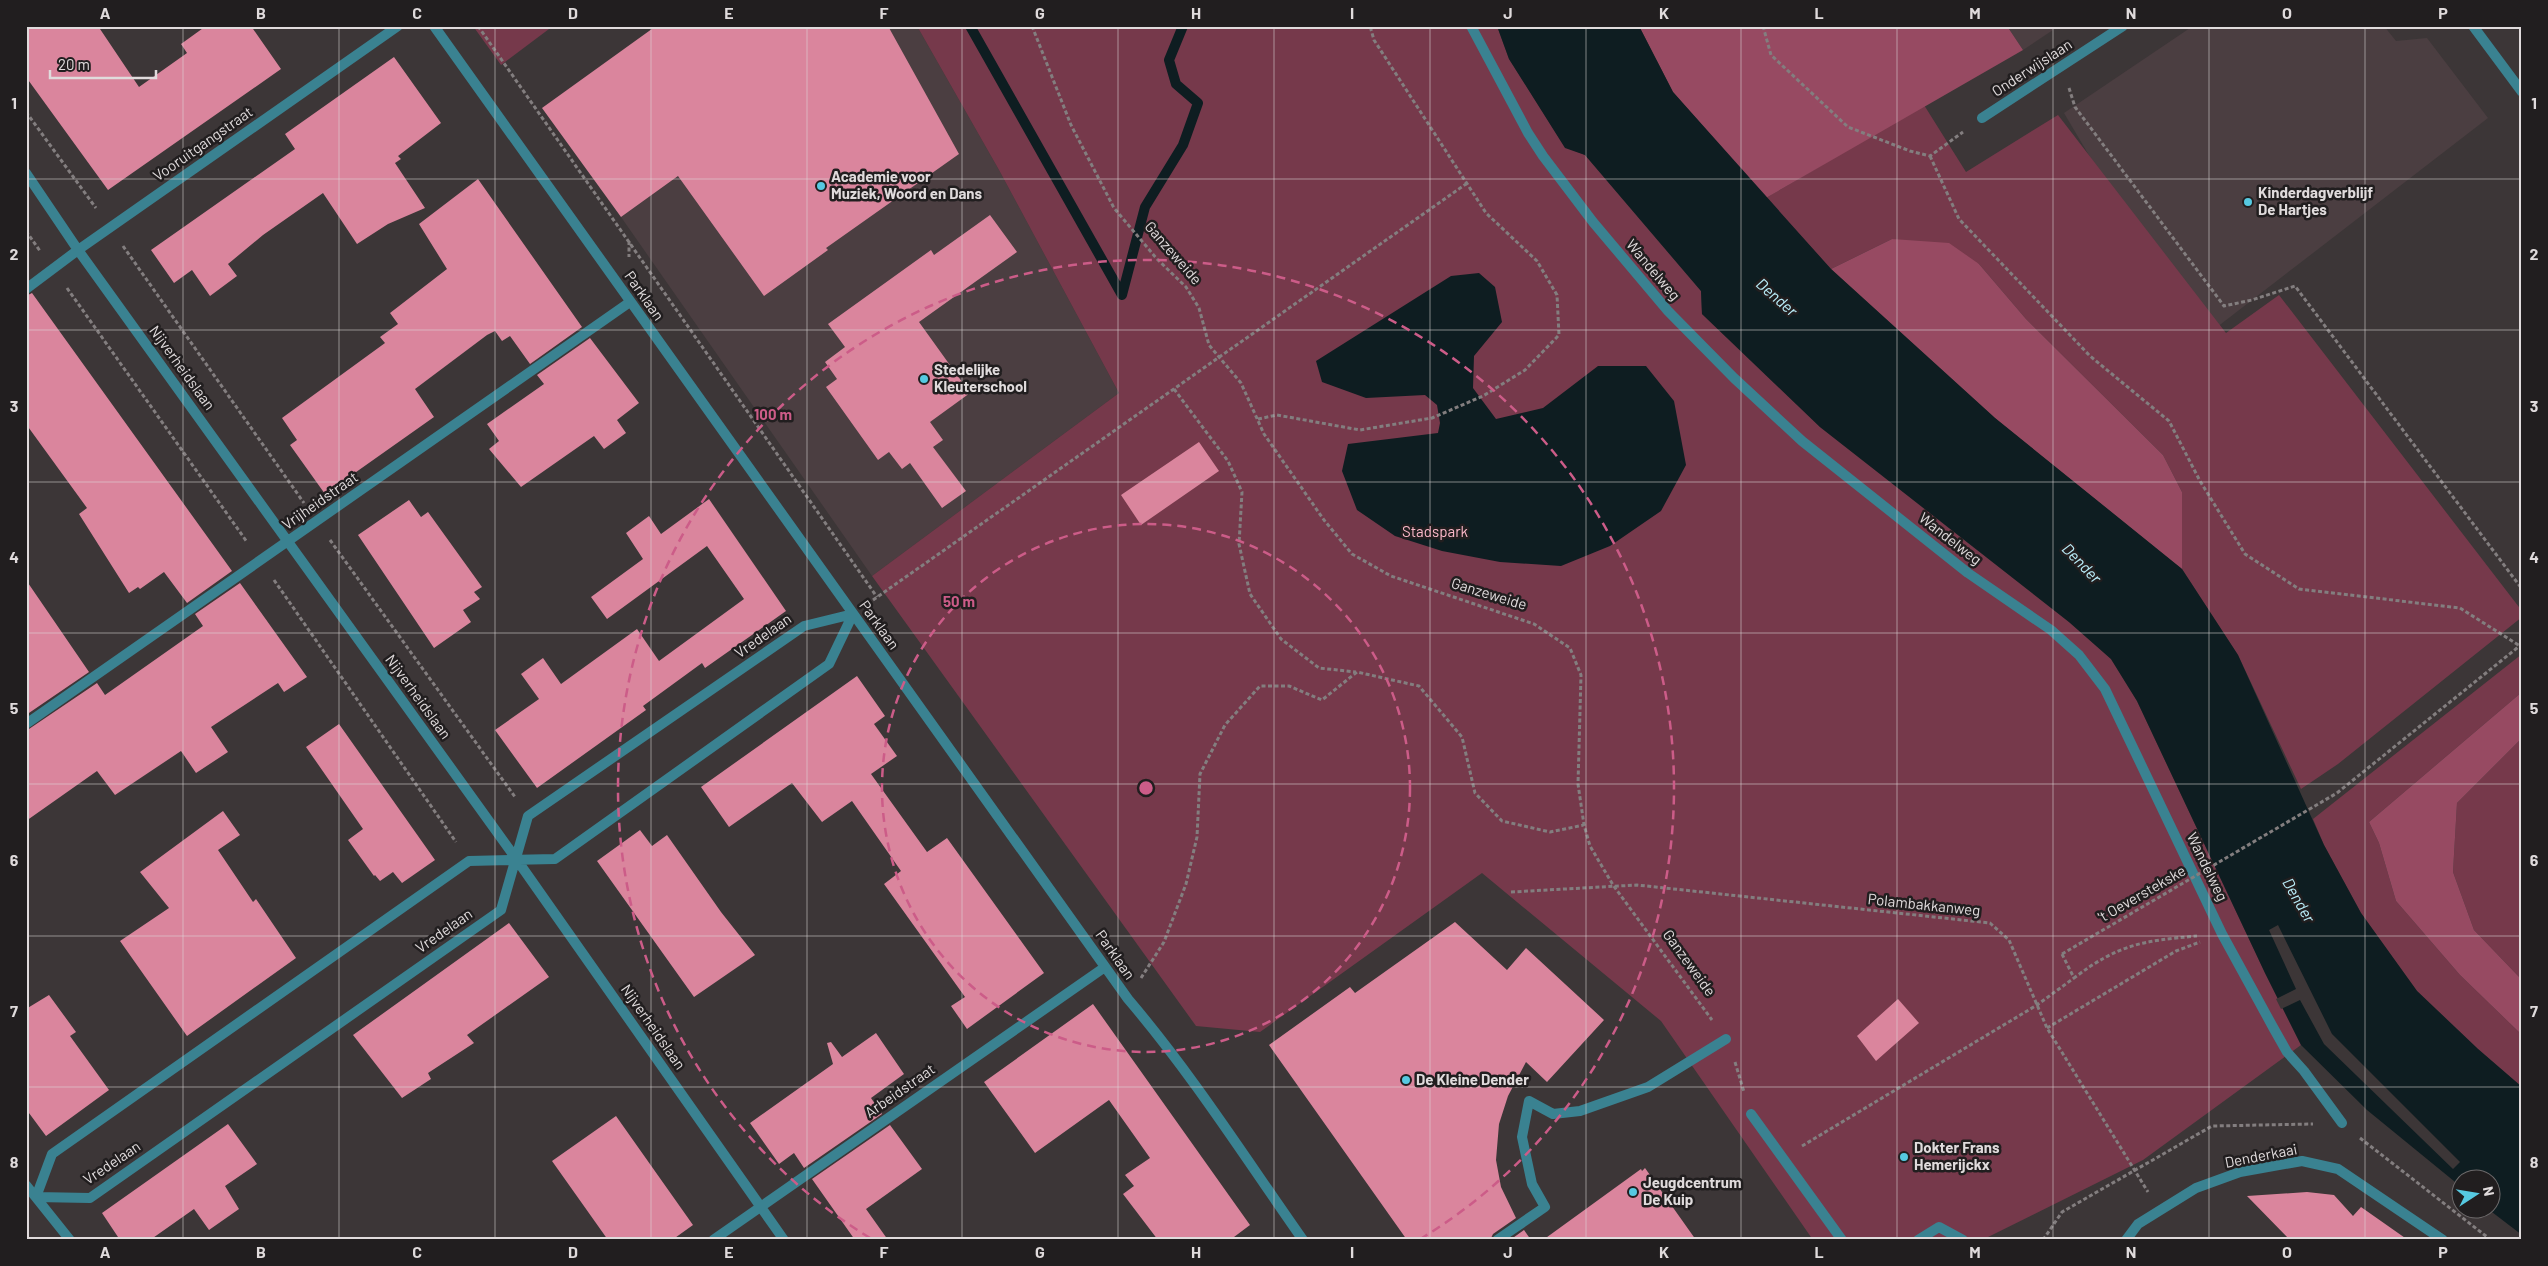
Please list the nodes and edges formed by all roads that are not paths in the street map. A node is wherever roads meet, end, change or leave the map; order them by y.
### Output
1 (398, 26) edge
2 (434, 26) edge
3 (1471, 26) edge
4 (2123, 26) edge
5 (2473, 26) edge
6 (2522, 92) edge
7 (1982, 118) road end
8 (26, 172) edge
9 (78, 250) junction
10 (26, 289) edge
11 (630, 302) junction
12 (288, 542) junction
13 (853, 614) junction
14 (26, 724) edge
15 (517, 860) junction
16 (1105, 967) junction
17 (1726, 1039) road end
18 (1751, 1114) road end
19 (2342, 1124) road end
20 (26, 1185) edge
21 (36, 1197) junction
22 (760, 1206) junction
23 (1299, 1238) edge
24 (70, 1240) edge
25 (712, 1240) edge
26 (784, 1240) edge
27 (1497, 1240) edge
28 (1842, 1240) edge
29 (1918, 1240) edge
30 (1963, 1240) edge
31 (2126, 1240) edge
32 (2443, 1240) edge

1 - 9 street, Vooruitgangstraat
2 - 11 street, Parklaan
3 - 19 street, Wandelweg
4 - 7 street, Onderwijslaan
5 - 6 street
8 - 9 street, Nijverheidslaan
9 - 10 street, Vooruitgangstraat
9 - 12 street, Nijverheidslaan
11 - 12 street, Vrijheidstraat
11 - 13 street, Parklaan
12 - 14 street, Vrijheidstraat
12 - 15 street, Nijverheidslaan
13 - 15 street
13 - 15 street, Vredelaan
13 - 16 street, Parklaan
15 - 21 street
15 - 21 street, Vredelaan
15 - 22 street, Nijverheidslaan
16 - 22 street, Arbeidstraat
16 - 23 street, Parklaan
17 - 27 street
18 - 28 street
20 - 21 street
21 - 24 street
22 - 25 street, Arbeidstraat
22 - 26 street, Nijverheidslaan
29 - 30 street
31 - 32 street, Denderkaai

